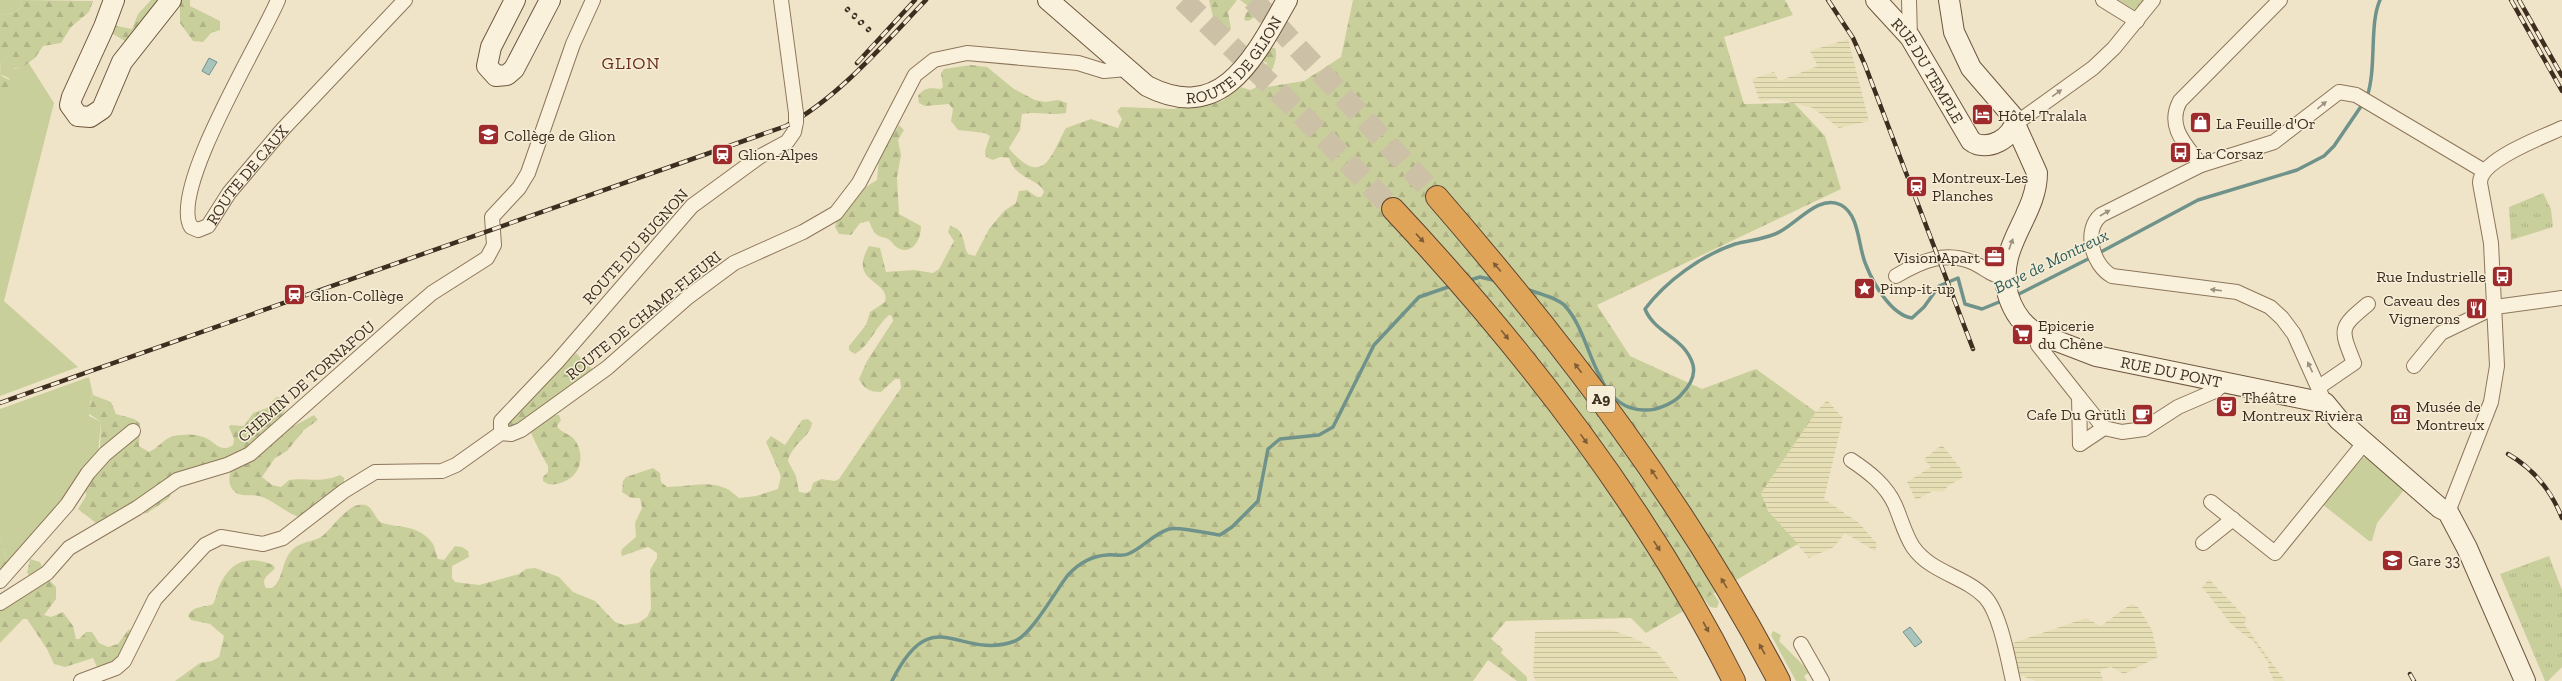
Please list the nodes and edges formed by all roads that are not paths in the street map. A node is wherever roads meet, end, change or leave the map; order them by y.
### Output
1 (114, 0) edge
2 (171, 0) edge
3 (278, 0) edge
4 (405, 0) edge
5 (515, 0) edge
6 (550, 0) edge
7 (593, 0) edge
8 (781, 0) edge
9 (1048, 0) edge
10 (1287, 0) edge
11 (1876, 0) edge
12 (1909, 0) edge
13 (1949, 0) edge
14 (2103, 0) edge
15 (2153, 0) edge
16 (2280, 0) edge
17 (2137, 21) junction
18 (1910, 37) junction
19 (1127, 69) junction
20 (2014, 124) junction
21 (2558, 130) edge
22 (2201, 165) junction
23 (2484, 170) junction
24 (1437, 197) tunnel mouth
25 (1393, 209) tunnel mouth
26 (1896, 276) dead end
27 (2004, 280) junction
28 (2562, 298) edge
29 (2368, 304) dead end
30 (2495, 307) junction
31 (2036, 333) junction
32 (2414, 366) dead end
33 (2228, 381) junction
34 (2322, 395) junction
35 (2080, 397) junction
36 (2104, 428) junction
37 (133, 431) dead end
38 (501, 433) junction
39 (2365, 442) junction
40 (1851, 460) dead end
41 (2211, 502) dead end
42 (2448, 512) junction
43 (2233, 519) junction
44 (2203, 543) dead end
45 (0, 580) edge
46 (0, 602) edge
47 (1801, 644) dead end
48 (81, 681) edge
49 (1734, 681) edge
50 (1779, 681) edge
51 (1822, 681) edge
52 (2013, 681) edge
53 (2525, 681) edge

1 - 2 street
3 - 4 street, ROUTE DE CAUX
5 - 6 street
7 - 46 street, CHEMIN DE TORNAFOU
8 - 38 street, ROUTE DU BUGNON, bridge
9 - 19 street
10 - 19 street, ROUTE DE GLION
11 - 18 street, RUE DU TEMPLE
12 - 18 street
13 - 20 street, RUE DU PONT
14 - 17 street
15 - 17 street
16 - 22 street
20 -> 17 street
18 - 20 street, RUE DU TEMPLE
19 - 38 street, ROUTE DE CHAMP-FLEURI
27 -> 20 street, RUE DU PONT
21 - 23 street
22 -> 23 street
34 -> 22 street
23 - 30 street
50 -> 24 highway, A9
25 -> 49 highway, A9
26 - 27 street
27 - 31 street, RUE DU PONT
28 - 30 street
29 - 34 street
30 - 32 street
30 - 42 street
31 - 33 street, RUE DU PONT
31 - 35 street
33 - 34 street, RUE DU PONT
33 - 36 street
34 - 39 street
35 - 36 street
35 - 36 street
37 - 45 street
38 - 48 street
39 - 42 street
39 - 43 street
40 - 52 street
41 - 43 street
42 - 53 street
43 - 44 street
47 - 51 street

